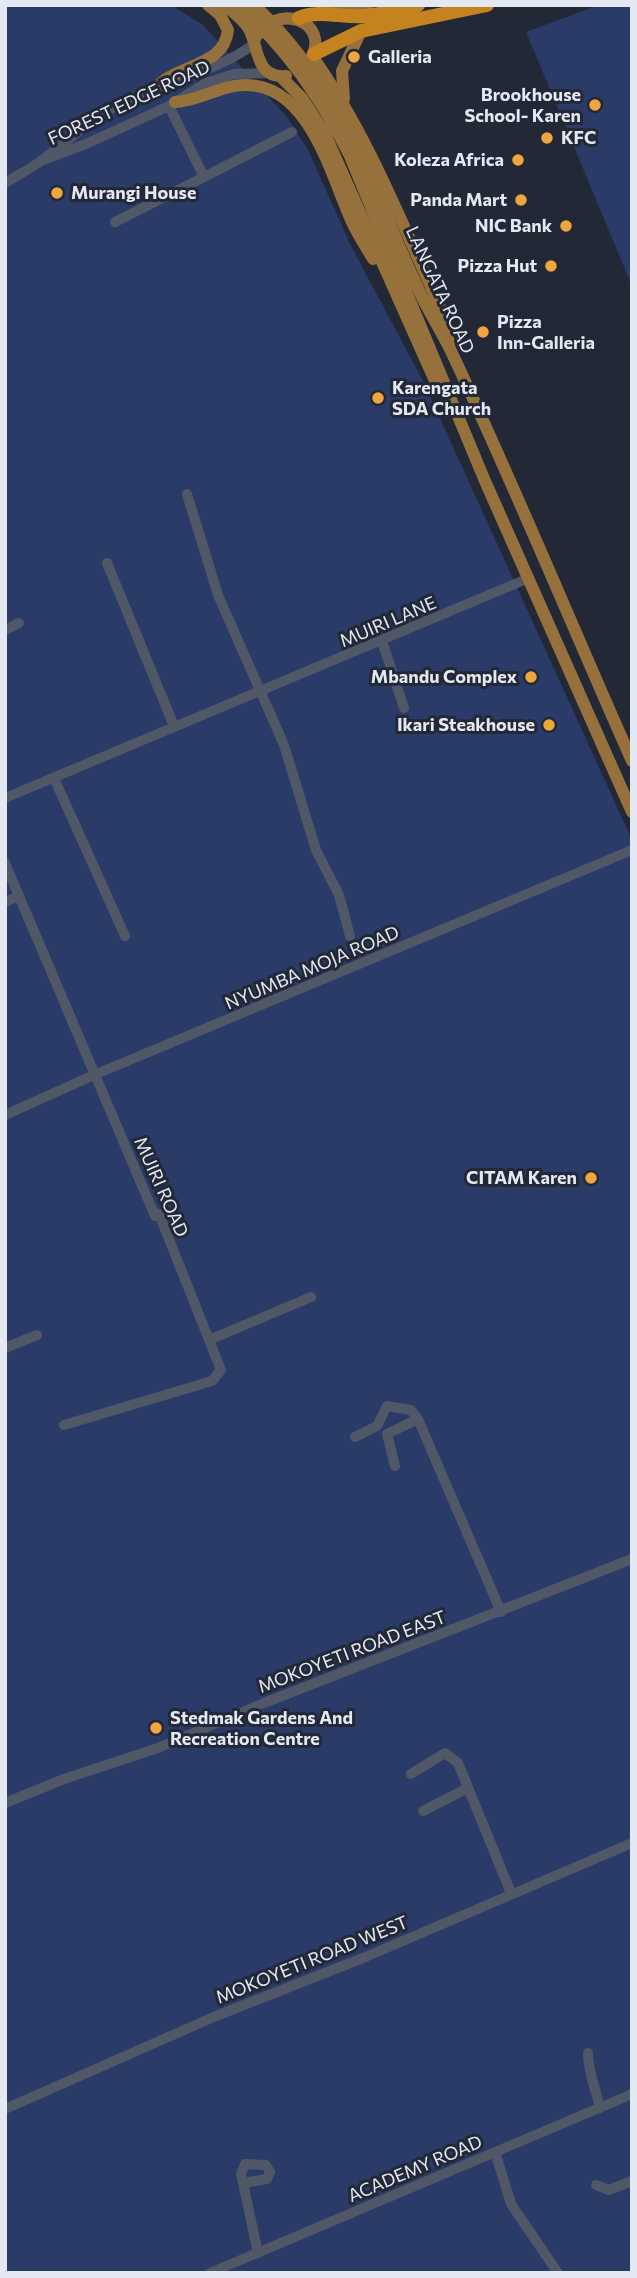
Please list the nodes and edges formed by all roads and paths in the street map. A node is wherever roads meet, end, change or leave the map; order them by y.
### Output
1 (208, 5) edge
2 (224, 5) edge
3 (238, 5) edge
4 (254, 5) edge
5 (279, 5) edge
6 (331, 5) edge
7 (368, 5) edge
8 (418, 5) edge
9 (487, 5) edge
10 (294, 17) junction
11 (361, 31) junction
12 (255, 40) junction
13 (312, 57) junction
14 (281, 75) junction
15 (156, 88) junction
16 (345, 103) junction
17 (172, 104) junction
18 (98, 117) junction
19 (292, 132) dead end
20 (107, 134) junction
21 (42, 160) junction
22 (204, 177) junction
23 (5, 183) edge
24 (115, 222) dead end
25 (402, 312) junction
26 (449, 346) junction
27 (454, 404) junction
28 (187, 494) dead end
29 (107, 563) dead end
30 (529, 578) junction
31 (19, 623) dead end
32 (5, 630) edge
33 (382, 641) junction
34 (259, 691) junction
35 (404, 708) dead end
36 (174, 726) junction
37 (632, 761) edge
38 (54, 778) junction
39 (5, 798) edge
40 (632, 812) edge
41 (632, 850) edge
42 (5, 863) edge
43 (19, 896) junction
44 (5, 902) edge
45 (125, 936) dead end
46 (351, 936) dead end
47 (94, 1075) junction
48 (5, 1115) edge
49 (311, 1297) dead end
50 (37, 1335) dead end
51 (209, 1339) junction
52 (5, 1348) edge
53 (418, 1419) junction
54 (64, 1425) dead end
55 (355, 1437) dead end
56 (395, 1466) dead end
57 (632, 1559) edge
58 (501, 1612) junction
59 (411, 1774) dead end
60 (468, 1788) junction
61 (5, 1803) edge
62 (423, 1811) dead end
63 (632, 1843) edge
64 (510, 1893) junction
65 (588, 2053) dead end
66 (632, 2094) edge
67 (600, 2108) junction
68 (5, 2109) edge
69 (495, 2152) junction
70 (632, 2181) edge
71 (243, 2183) dead end
72 (596, 2185) dead end
73 (258, 2253) junction
74 (210, 2273) edge
75 (558, 2273) edge

1 - 15 main road
2 - 12 main road
3 - 27 main road, LANGATA ROAD
4 - 26 main road, LANGATA ROAD
5 - 10 main road
6 - 7 main road
8 - 10 highway
9 - 11 highway
10 - 12 main road
10 - 13 main road
11 - 13 highway
11 - 16 main road
12 - 14 main road
12 - 15 street, FOREST EDGE ROAD
13 - 14 main road
13 - 16 main road
14 - 17 street, FOREST EDGE ROAD
14 - 25 main road
15 - 18 street, FOREST EDGE ROAD
16 - 26 main road
17 - 20 street, FOREST EDGE ROAD
17 - 22 street
17 - 25 main road
18 - 20 street
18 - 21 street, FOREST EDGE ROAD
19 - 22 street
20 - 21 street, FOREST EDGE ROAD
21 - 23 street, FOREST EDGE ROAD
22 - 24 street
25 - 27 main road
26 - 37 main road, LANGATA ROAD
27 - 30 main road, LANGATA ROAD
28 - 34 street
29 - 36 street
30 - 33 street, MUIRI LANE
30 - 40 main road, LANGATA ROAD
31 - 32 street
33 - 34 street, MUIRI LANE
33 - 35 street
34 - 36 street, MUIRI LANE
34 - 46 street
36 - 38 street, MUIRI LANE
38 - 39 street, MUIRI LANE
38 - 45 street
41 - 47 street, NYUMBA MOJA ROAD
42 - 43 street, MUIRI ROAD
43 - 44 street
43 - 47 street, MUIRI ROAD
47 - 48 street, NYUMBA MOJA ROAD
47 - 51 street, MUIRI ROAD
49 - 51 street
50 - 52 street
51 - 54 street, MUIRI ROAD
53 - 55 street
53 - 56 street
53 - 58 street
57 - 58 street, MOKOYETI ROAD EAST
58 - 61 street, MOKOYETI ROAD EAST
59 - 60 street
60 - 62 street
60 - 64 street
63 - 64 street, MOKOYETI ROAD WEST
64 - 68 street, MOKOYETI ROAD WEST
65 - 67 street
66 - 67 street, ACADEMY ROAD
67 - 69 street, ACADEMY ROAD
69 - 73 street, ACADEMY ROAD
69 - 75 street
70 - 72 street
71 - 73 street
73 - 74 street, ACADEMY ROAD

